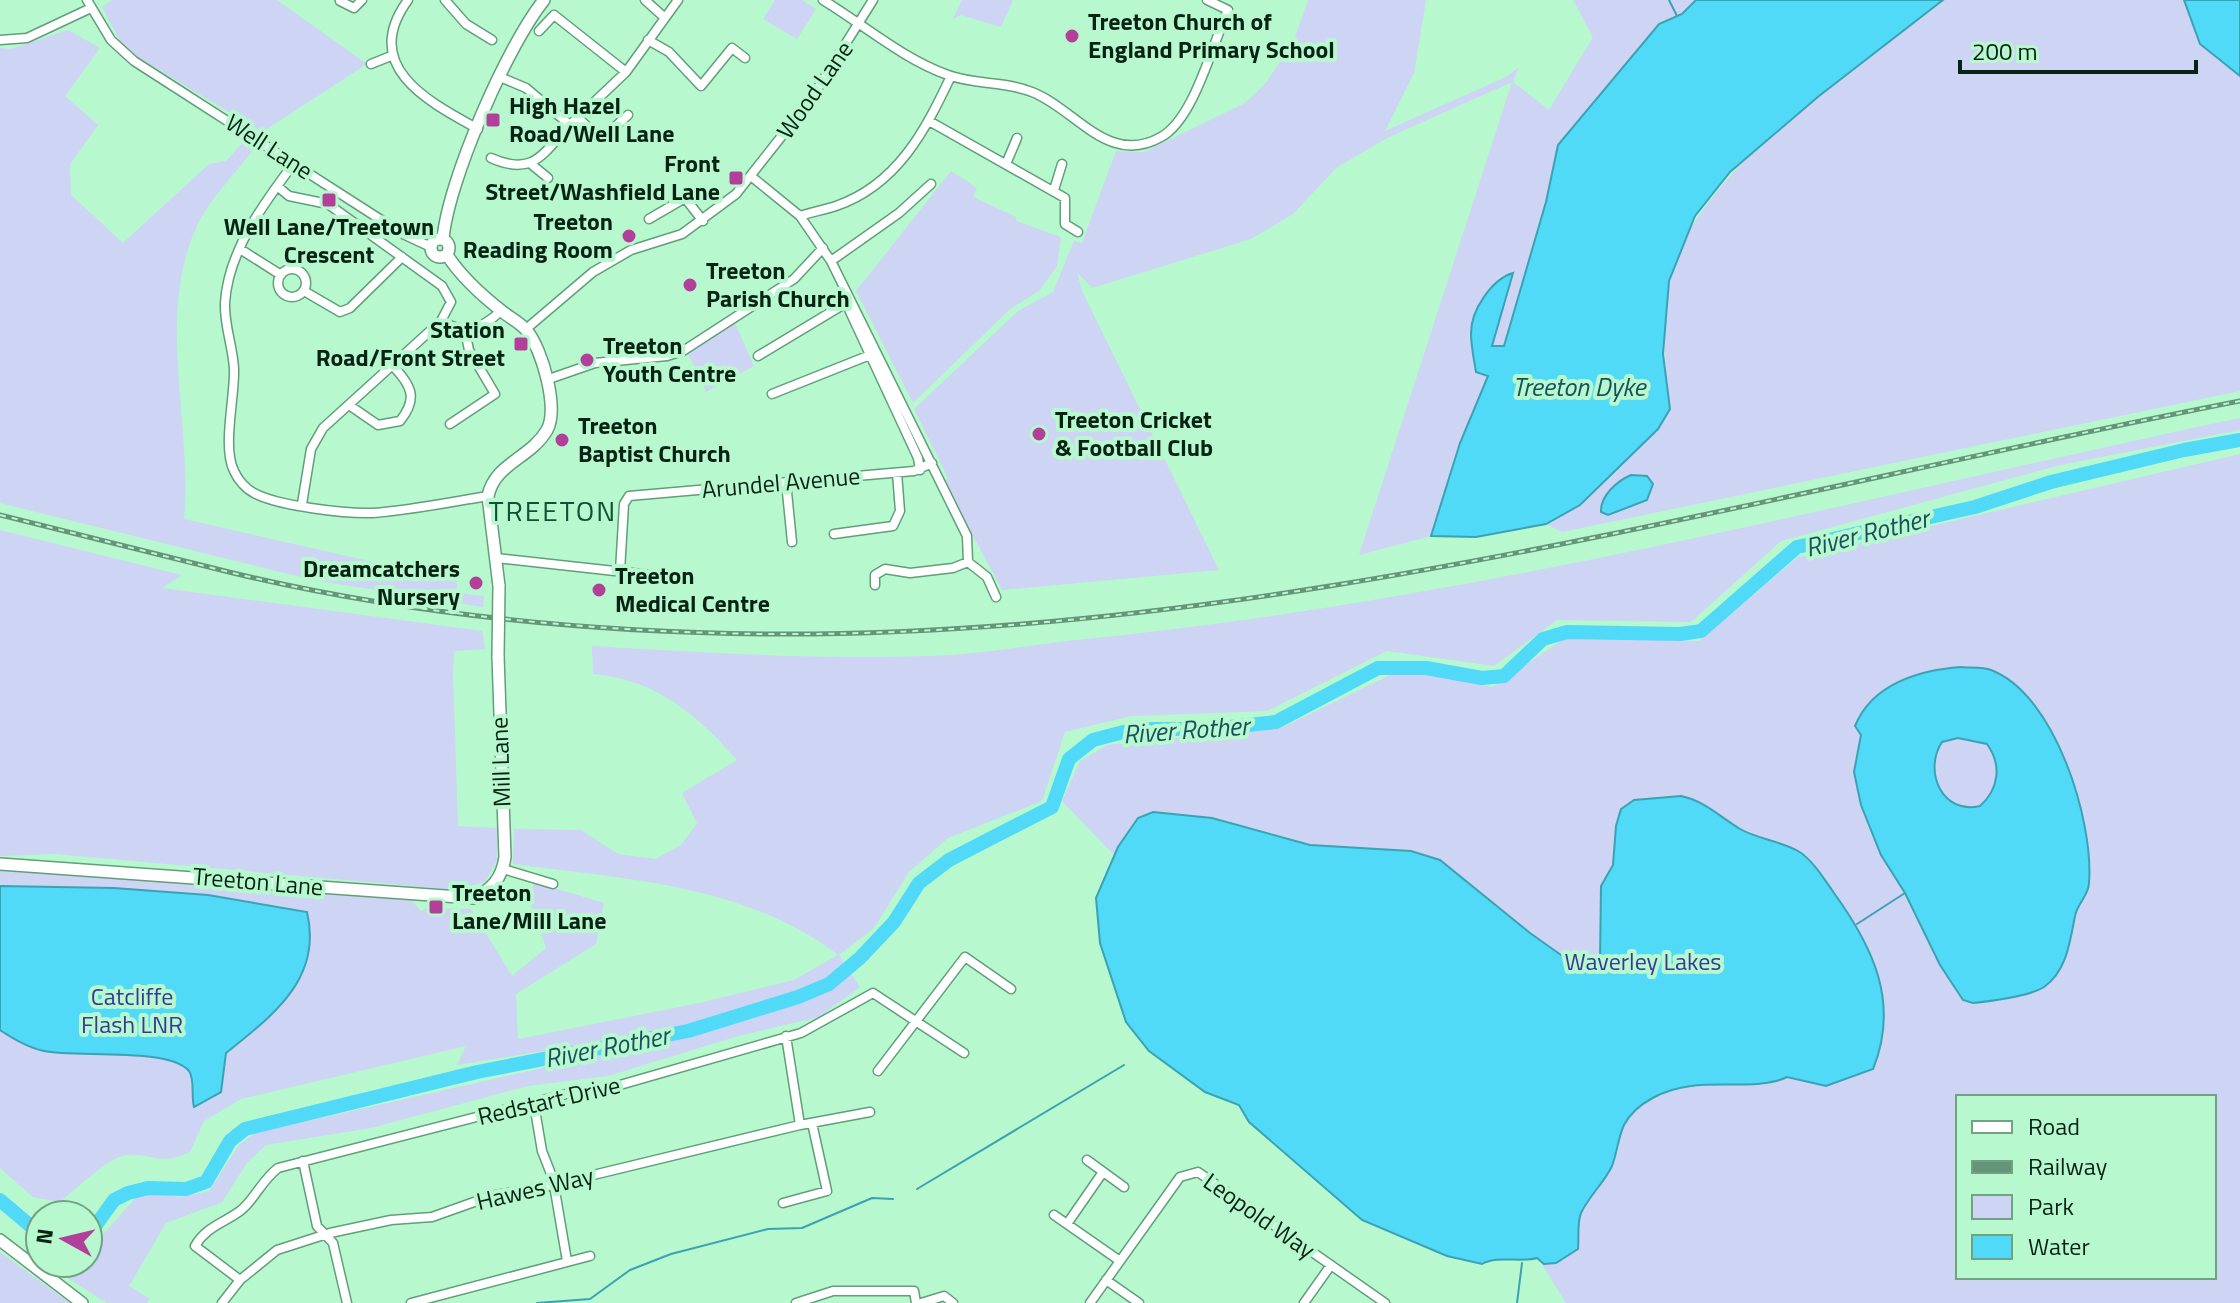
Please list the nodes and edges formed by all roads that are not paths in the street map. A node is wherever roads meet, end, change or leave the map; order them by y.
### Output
1 (362, 0) edge
2 (408, 0) edge
3 (445, 0) edge
4 (544, 0) edge
5 (645, 0) edge
6 (678, 0) edge
7 (823, 0) edge
8 (873, 0) edge
9 (1207, 0) edge
10 (340, 1) edge
11 (89, 4) edge
12 (665, 18) junction
13 (859, 24) junction
14 (539, 31) dead end
15 (738, 38) dead end
16 (0, 40) edge
17 (492, 40) dead end
18 (648, 40) junction
19 (732, 48) junction
20 (391, 56) junction
21 (745, 58) dead end
22 (371, 64) dead end
23 (626, 72) junction
24 (951, 76) junction
25 (500, 77) junction
26 (628, 115) dead end
27 (577, 117) junction
28 (929, 121) junction
29 (570, 125) junction
30 (478, 129) junction
31 (1017, 138) dead end
32 (491, 158) dead end
33 (294, 163) junction
34 (531, 164) junction
35 (1006, 164) junction
36 (1062, 164) dead end
37 (752, 177) junction
38 (548, 178) dead end
39 (931, 184) dead end
40 (277, 186) junction
41 (1054, 190) junction
42 (800, 216) junction
43 (649, 219) dead end
44 (703, 221) junction
45 (1078, 232) dead end
46 (443, 239) junction
47 (431, 247) junction
48 (823, 248) junction
49 (240, 249) junction
50 (447, 255) junction
51 (402, 257) junction
52 (831, 261) junction
53 (281, 275) junction
54 (304, 291) junction
55 (501, 311) junction
56 (441, 321) junction
57 (526, 329) junction
58 (465, 331) junction
59 (870, 355) junction
60 (758, 356) dead end
61 (393, 366) junction
62 (546, 380) junction
63 (772, 394) dead end
64 (349, 405) junction
65 (450, 424) dead end
66 (932, 463) junction
67 (920, 470) junction
68 (897, 473) junction
69 (786, 482) junction
70 (488, 496) junction
71 (302, 504) junction
72 (834, 534) dead end
73 (792, 542) dead end
74 (496, 558) junction
75 (968, 562) junction
76 (620, 571) junction
77 (660, 576) dead end
78 (875, 585) dead end
79 (996, 597) dead end
80 (0, 864) edge
81 (503, 869) junction
82 (553, 884) dead end
83 (1011, 989) dead end
84 (914, 1020) junction
85 (786, 1036) junction
86 (964, 1053) dead end
87 (878, 1071) dead end
88 (534, 1104) junction
89 (870, 1112) dead end
90 (812, 1123) junction
91 (800, 1125) junction
92 (1087, 1160) dead end
93 (303, 1161) junction
94 (1103, 1172) junction
95 (552, 1185) junction
96 (1124, 1187) dead end
97 (783, 1203) dead end
98 (1054, 1215) dead end
99 (1067, 1224) junction
100 (326, 1234) junction
101 (0, 1240) edge
102 (590, 1256) dead end
103 (567, 1261) junction
104 (1120, 1261) junction
105 (1331, 1265) junction
106 (240, 1280) junction
107 (1106, 1280) junction
108 (844, 1290) junction
109 (227, 1301) edge
110 (82, 1303) edge
111 (347, 1303) edge
112 (411, 1303) edge
113 (796, 1303) edge
114 (846, 1303) edge
115 (918, 1303) edge
116 (953, 1303) edge
117 (1090, 1303) edge
118 (1139, 1303) edge
119 (1304, 1303) edge
120 (1385, 1303) edge

1 - 10 street
2 - 20 street
3 - 17 street
4 - 25 main road
5 - 12 street
6 - 12 street
7 - 13 street
8 - 13 street, Wood Lane
9 - 24 street
11 - 16 street
11 - 33 street, Well Lane
12 - 18 street
13 - 24 street
13 - 37 street, Wood Lane
14 - 23 street
15 - 19 street
18 - 19 street
18 - 23 street
19 - 21 street
20 - 22 street
20 - 30 street
23 - 27 street
24 - 28 street
25 - 29 street
25 - 30 main road
26 - 27 street
27 - 29 street
28 - 35 street
28 - 42 street
29 - 34 street
30 - 46 main road
31 - 35 street
32 - 34 street
33 - 40 street
33 - 47 street, Well Lane
34 - 38 street
35 - 41 street
36 - 41 street
37 - 42 street
37 - 44 street, Wood Lane
39 - 52 street
40 - 49 street
40 - 51 street
41 - 45 street
42 - 48 street
43 - 44 street
44 - 57 street, Wood Lane
46 - 47 main road
46 - 50 main road
47 - 50 main road
48 - 52 street
48 - 62 street
49 - 53 street
49 - 71 street
50 - 55 main road
51 - 54 street
51 - 56 street
52 - 66 street
53 - 54 street
53 - 54 street
55 - 57 main road
55 - 58 street
56 - 58 street
56 - 61 street
57 - 62 main road
58 - 65 street
59 - 60 street
59 - 63 street
59 - 67 street
61 - 64 street
61 - 64 street
62 - 70 main road
64 - 71 street
66 - 67 street, Arundel Avenue
66 - 75 street
67 - 68 street, Arundel Avenue
68 - 69 street, Arundel Avenue
68 - 72 street
69 - 73 street
69 - 76 street, Arundel Avenue
70 - 71 street
70 - 74 main road, Mill Lane
74 - 76 street
74 - 81 main road, Mill Lane, bridge
75 - 78 street
75 - 79 street
76 - 77 street
80 - 81 main road, Treeton Lane
81 - 82 street
83 - 84 street
84 - 85 street, Redstart Drive
84 - 86 street, Redstart Drive
84 - 87 street
85 - 88 street, Redstart Drive
85 - 91 street
88 - 93 street, Redstart Drive
88 - 95 street
89 - 90 street, Hawes Way
90 - 91 street, Hawes Way
90 - 97 street
91 - 95 street, Hawes Way
92 - 94 street
93 - 100 street
93 - 106 street, Redstart Drive
94 - 96 street
94 - 99 street
95 - 100 street, Hawes Way
95 - 103 street
98 - 99 street
99 - 104 street
100 - 106 street, Hawes Way
100 - 111 street
101 - 110 main road
102 - 103 street
103 - 112 street
104 - 105 street, Leopold Way
104 - 107 street, Leopold Way
105 - 119 street
105 - 120 street, Leopold Way
106 - 109 street, Hawes Way
107 - 117 street, Leopold Way
107 - 118 street
108 - 113 street
108 - 114 street
108 - 115 street
115 - 116 street

